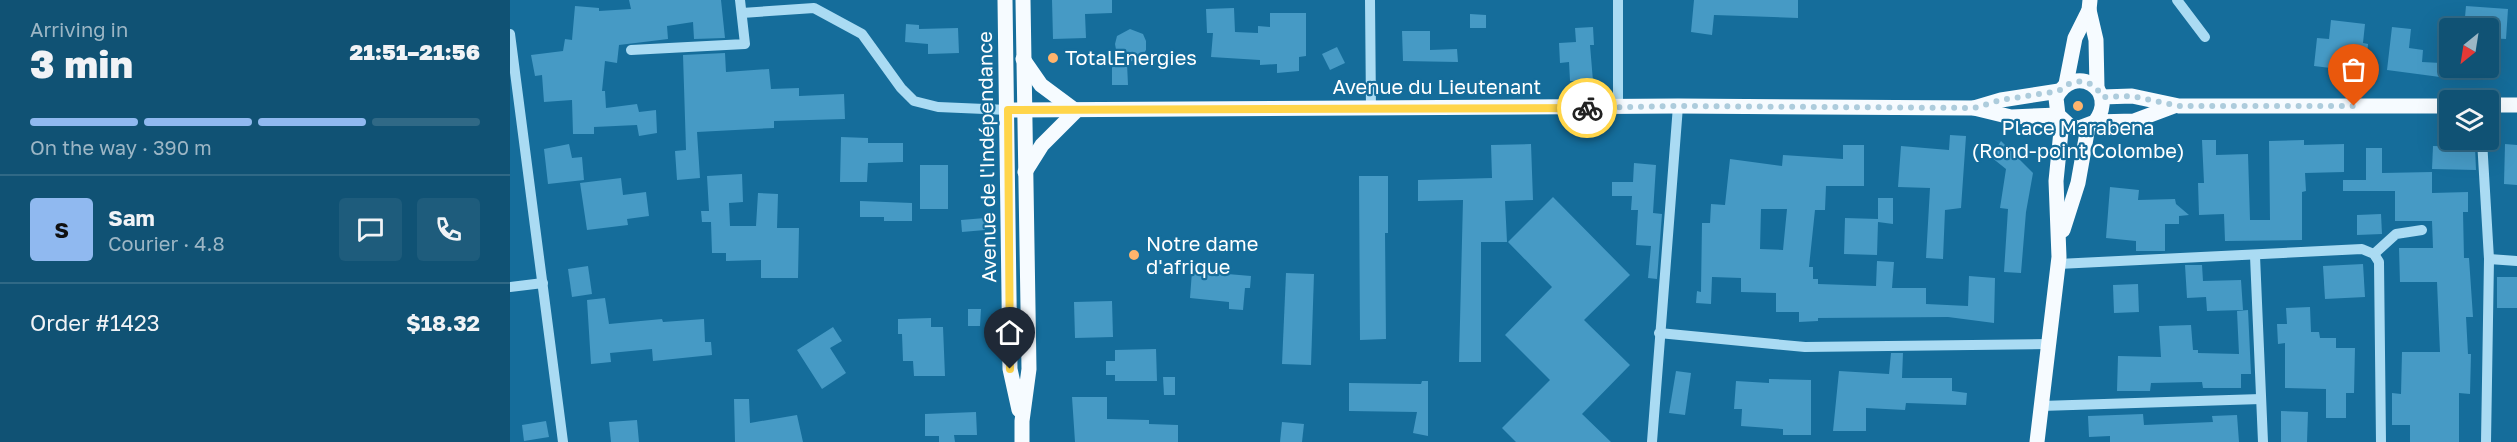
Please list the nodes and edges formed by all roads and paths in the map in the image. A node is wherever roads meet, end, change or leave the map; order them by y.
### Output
1 (740, 0) edge
2 (1005, 0) edge
3 (1023, 0) edge
4 (1370, 0) edge
5 (1618, 0) edge
6 (2177, 0) edge
7 (2089, 5) edge
8 (742, 13) junction
9 (510, 34) edge
10 (2205, 38) dead end
11 (631, 50) dead end
12 (1023, 59) junction
13 (2062, 88) junction
14 (2099, 92) junction
15 (2439, 105) edge
16 (2499, 105) edge
17 (2517, 105) edge
18 (1678, 106) junction
19 (2174, 106) junction
20 (1371, 108) junction
21 (1618, 108) junction
22 (1974, 108) junction
23 (1008, 110) junction
24 (1024, 111) junction
25 (1076, 111) junction
26 (2060, 118) junction
27 (2092, 124) junction
28 (2483, 150) edge
29 (1025, 172) junction
30 (2422, 231) dead end
31 (2060, 238) junction
32 (2374, 254) junction
33 (2255, 256) junction
34 (2489, 259) junction
35 (2517, 261) edge
36 (2058, 264) junction
37 (543, 283) junction
38 (510, 287) edge
39 (1659, 333) junction
40 (2048, 344) junction
41 (2261, 399) junction
42 (2041, 406) junction
43 (1022, 420) junction
44 (563, 442) edge
45 (1022, 442) edge
46 (1652, 442) edge
47 (2037, 442) edge
48 (2263, 442) edge
49 (2381, 442) edge
50 (2486, 442) edge

1 - 8 street
2 - 23 main road, Avenue de l'Indépendance
3 - 12 main road, Avenue de l'Indépendance
4 - 20 street
5 - 21 street
6 - 10 street
7 - 13 main road
7 - 14 main road
8 - 11 street
8 - 23 street
9 - 37 street
12 - 24 main road, Avenue de l'Indépendance
12 - 25 main road
13 - 14 main road
13 - 22 main road, Avenue du Lieutenant
13 - 26 main road
14 - 19 main road
14 - 27 main road
15 - 19 main road
16 - 17 main road
18 - 21 main road, Avenue du Lieutenant
18 - 22 main road, Avenue du Lieutenant
18 - 39 street
19 - 27 main road
20 - 21 main road, Avenue du Lieutenant
20 - 25 main road, Avenue du Lieutenant
22 - 26 main road, Avenue du Lieutenant
23 - 24 main road, Avenue du Lieutenant
23 - 43 main road, Avenue de l'Indépendance
24 - 25 main road, Avenue du Lieutenant
24 - 29 main road, Avenue de l'Indépendance
25 - 29 main road
26 - 27 main road
26 - 31 main road
27 - 31 main road
28 - 34 street
29 - 43 main road, Avenue de l'Indépendance
30 - 32 street
31 - 36 main road
32 - 33 street
32 - 49 street
33 - 36 street
33 - 41 street
34 - 35 street
34 - 50 street
36 - 40 main road
37 - 38 street
37 - 44 street
39 - 40 street
39 - 46 street
40 - 42 main road
41 - 42 street
41 - 48 street
42 - 47 main road
43 - 45 main road, Avenue de l'Indépendance

